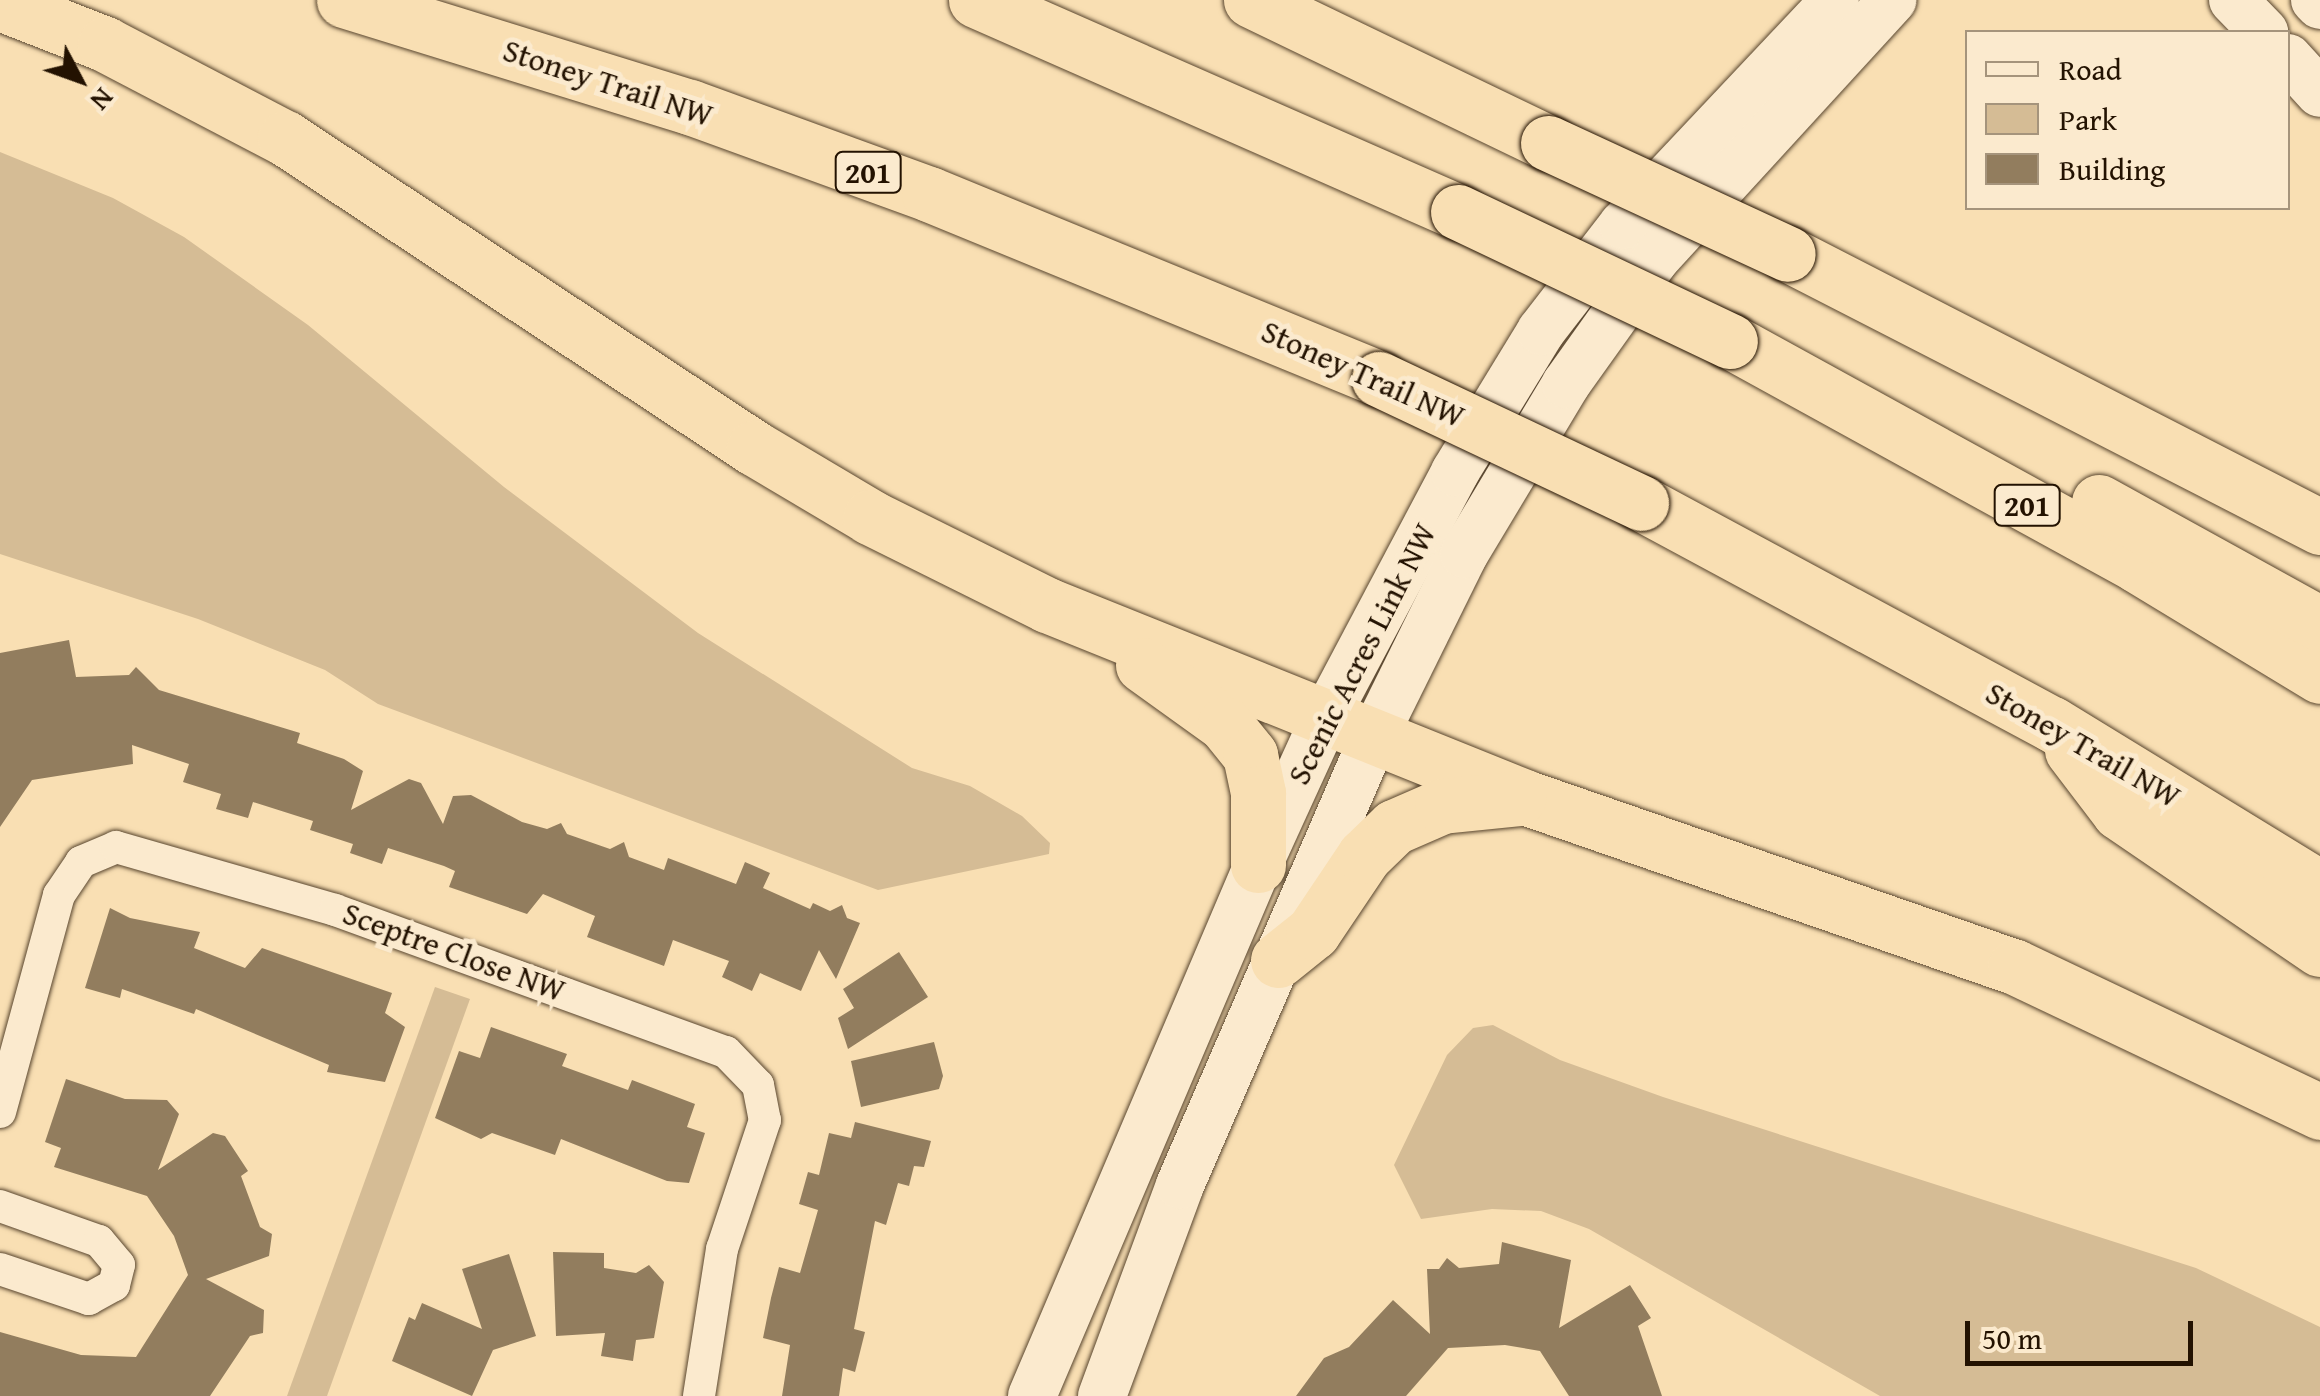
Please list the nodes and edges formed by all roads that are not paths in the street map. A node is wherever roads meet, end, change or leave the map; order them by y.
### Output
1 (344, 0) edge
2 (976, 0) edge
3 (1251, 0) edge
4 (1911, 0) edge
5 (2233, 0) edge
6 (0, 3) edge
7 (1863, 12) edge
8 (2262, 30) edge
9 (2290, 60) edge
10 (2320, 92) edge
11 (1730, 341) junction
12 (2320, 527) edge
13 (1047, 605) junction
14 (2320, 624) edge
15 (2320, 676) edge
16 (2052, 724) junction
17 (1351, 725) junction
18 (1527, 798) junction
19 (1258, 865) junction
20 (2320, 888) edge
21 (2320, 949) edge
22 (1278, 960) junction
23 (0, 1112) edge
24 (2320, 1112) edge
25 (0, 1206) edge
26 (0, 1269) edge
27 (699, 1396) edge
28 (1032, 1396) edge
29 (1102, 1396) edge

1 - 16 highway, Stoney Trail NW / 201, bridge
2 - 11 highway, 201, bridge
3 - 12 highway, bridge
4 - 7 street, Scenic Acres Link NW
5 - 8 street
6 - 13 highway
7 - 17 street, Scenic Acres Link NW
9 - 10 street
11 - 14 highway
11 - 15 highway, 201
13 - 17 highway
13 - 19 highway
16 - 20 highway, Stoney Trail NW / 201
16 - 21 highway
17 - 18 highway
17 - 19 street, Scenic Acres Link NW
17 - 22 street, Scenic Acres Link NW
18 - 22 highway
18 - 24 highway
19 - 28 street, Scenic Acres Link NW
22 - 29 street, Scenic Acres Link NW
23 - 27 street, Sceptre Close NW
25 - 26 street

